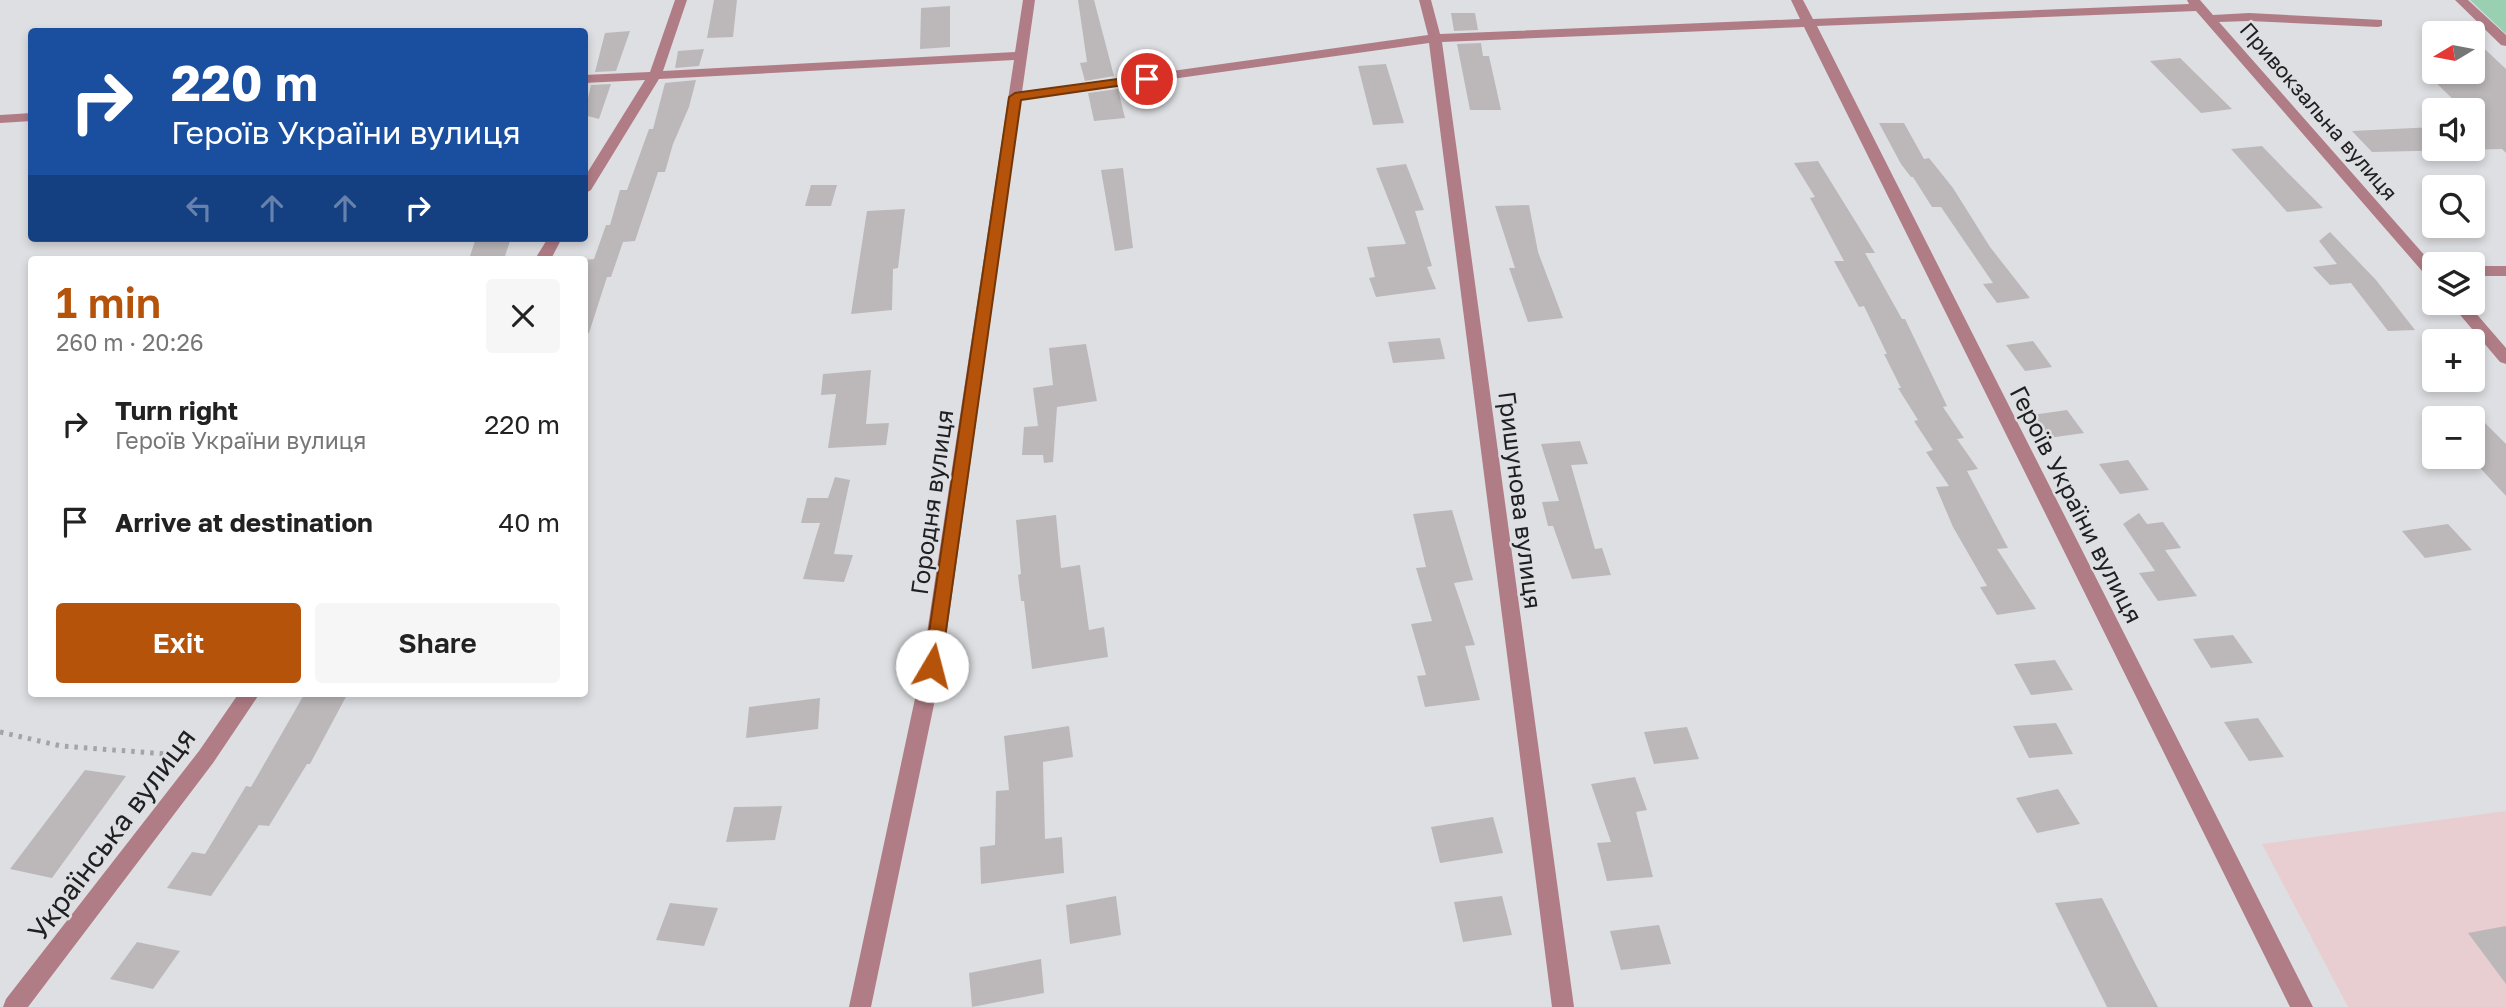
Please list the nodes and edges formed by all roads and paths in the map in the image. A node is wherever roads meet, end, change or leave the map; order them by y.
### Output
1 (681, 0) edge
2 (1029, 0) edge
3 (1425, 0) edge
4 (1797, 0) edge
5 (2461, 0) edge
6 (2195, 3) edge
7 (2211, 19) junction
8 (1809, 22) junction
9 (2378, 23) dead end
10 (1435, 38) junction
11 (2506, 42) edge
12 (1021, 56) junction
13 (656, 74) junction
14 (588, 79) edge
15 (1015, 97) junction
16 (28, 117) edge
17 (0, 119) edge
18 (588, 184) edge
19 (2422, 260) edge
20 (2485, 271) edge
21 (2506, 271) edge
22 (2468, 315) edge
23 (2506, 358) edge
24 (247, 697) edge
25 (0, 733) edge
26 (206, 757) junction
27 (14, 1007) edge
28 (860, 1007) edge
29 (1563, 1007) edge
30 (2302, 1007) edge

1 - 13 street
2 - 12 street, Городня вулиця
3 - 10 street, Гришунова вулиця
4 - 8 street, Героїв України вулиця
5 - 11 street
6 - 7 street, Привокзальна вулиця
6 - 8 street, Привокзальна вулиця
7 - 9 street
7 - 19 street, Привокзальна вулиця
8 - 10 street
8 - 30 street, Героїв України вулиця
10 - 15 street
10 - 29 street, Гришунова вулиця
12 - 13 street
12 - 15 street, Городня вулиця
13 - 14 street
13 - 18 street
15 - 28 street, Городня вулиця
16 - 17 street
20 - 21 street
22 - 23 street
24 - 26 street, Українська вулиця
25 - 26 path
26 - 27 street, Українська вулиця

